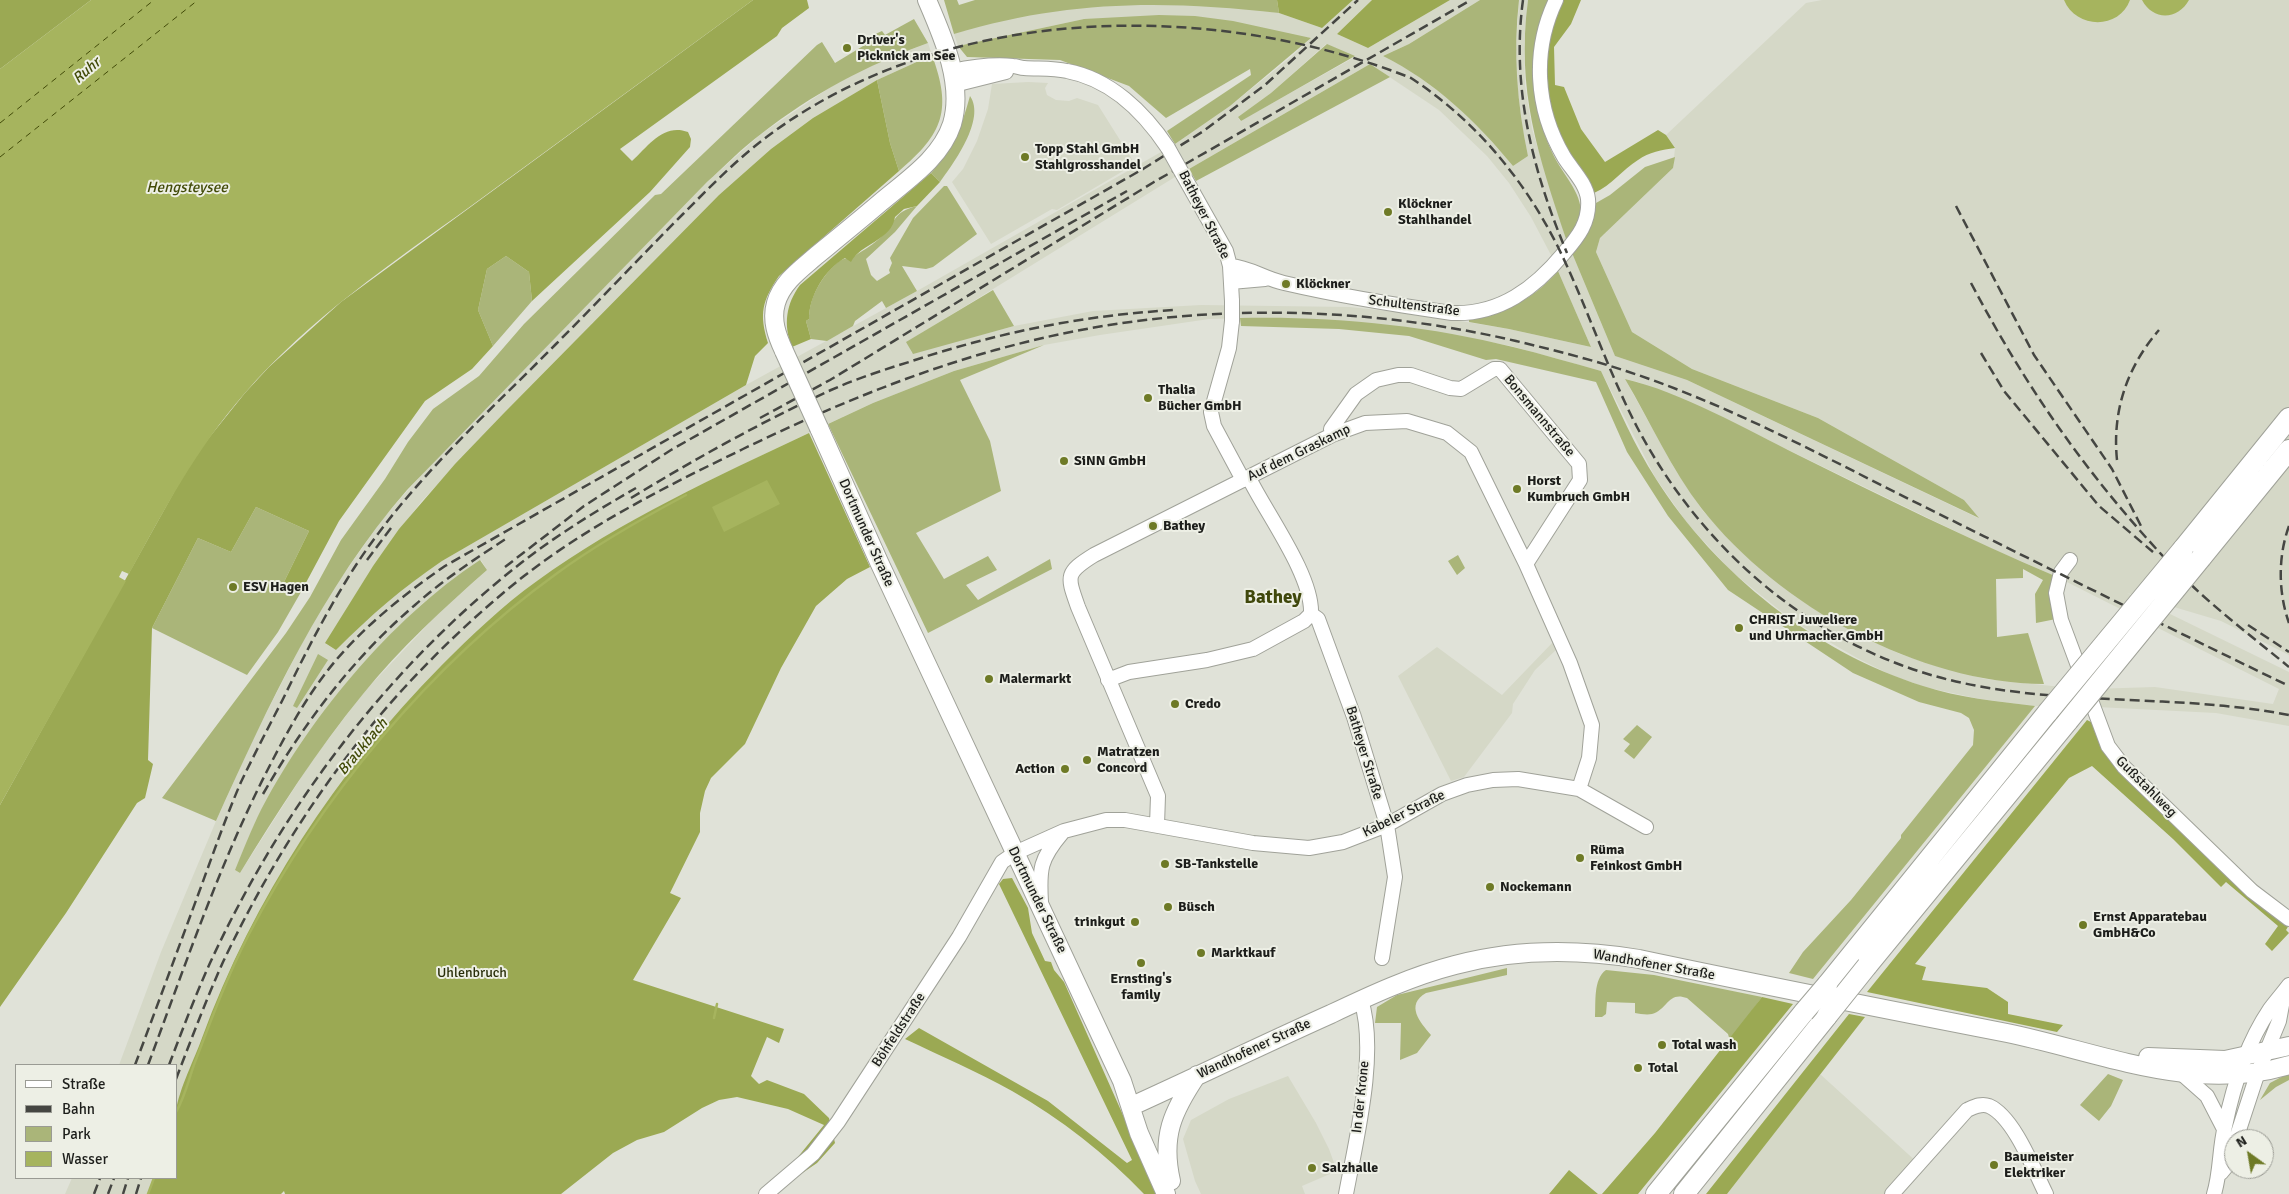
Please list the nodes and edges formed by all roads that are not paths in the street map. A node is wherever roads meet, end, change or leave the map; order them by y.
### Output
1 (927, 0) edge
2 (1556, 0) edge
3 (953, 78) junction
4 (1230, 266) junction
5 (1267, 279) junction
6 (1231, 282) junction
7 (2289, 418) edge
8 (1332, 436) junction
9 (2289, 450) edge
10 (1246, 479) junction
11 (2070, 560) dead end
12 (1526, 564) junction
13 (1312, 614) junction
14 (1108, 680) junction
15 (1579, 789) junction
16 (1157, 825) junction
17 (1387, 825) junction
18 (1646, 827) dead end
19 (1064, 831) junction
20 (1015, 853) junction
21 (1041, 906) junction
22 (2289, 919) edge
23 (1382, 958) dead end
24 (2288, 991) edge
25 (1361, 1000) junction
26 (2289, 1046) edge
27 (2081, 1051) junction
28 (2265, 1053) junction
29 (2246, 1057) junction
30 (2289, 1065) edge
31 (2258, 1072) junction
32 (2181, 1073) junction
33 (2239, 1074) junction
34 (1196, 1075) junction
35 (1132, 1106) junction
36 (2224, 1129) junction
37 (2239, 1129) edge
38 (2224, 1169) edge
39 (2220, 1174) junction
40 (1172, 1190) edge
41 (766, 1194) edge
42 (1346, 1194) edge
43 (1656, 1194) edge
44 (1684, 1194) edge
45 (1892, 1194) edge
46 (2046, 1194) edge
47 (2214, 1194) edge

1 - 3 main road, Dortmunder Straße
2 - 5 street, Schultenstraße
3 - 4 street, Batheyer Straße, bridge
3 - 20 main road, Dortmunder Straße, bridge
4 - 5 street, Schultenstraße
4 - 6 street, Batheyer Straße
5 - 6 street, Schultenstraße
6 - 10 street, Batheyer Straße, bridge
7 - 43 highway, bridge
8 - 10 street, Auf dem Graskamp
8 - 12 street, Auf dem Graskamp
8 - 12 street, Bonsmannstraße
9 - 44 highway, bridge
10 - 13 street, Batheyer Straße
10 - 14 street, Auf dem Graskamp
11 - 22 street, Gußstahlweg
12 - 15 street, Auf dem Graskamp
13 - 14 street
13 - 17 street, Batheyer Straße
14 - 16 street, Auf dem Graskamp
15 - 17 street, Kabeler Straße
15 - 18 street, Kabeler Straße
16 - 17 street, Kabeler Straße
16 - 19 street, Kabeler Straße
17 - 23 street, Batheyer Straße
19 - 20 street, Kabeler Straße
19 - 21 street
20 - 21 main road, Dortmunder Straße
20 - 41 street, Böhfeldstraße
21 - 35 main road, Dortmunder Straße
24 - 28 street
24 - 29 street
25 - 27 main road, Wandhofener Straße
25 - 34 main road, Wandhofener Straße
25 - 42 street, In der Krone
26 - 28 main road, Wandhofener Straße
27 - 29 main road, Wandhofener Straße
27 - 32 main road, Wandhofener Straße
28 - 29 main road, Wandhofener Straße
28 - 31 street
29 - 33 street
30 - 31 main road, Wandhofener Straße
31 - 33 main road, Wandhofener Straße
31 - 37 street
32 - 33 main road, Wandhofener Straße
32 - 36 street
33 - 36 street
34 - 35 main road, Wandhofener Straße
34 - 40 main road
35 - 40 main road, Dortmunder Straße
36 - 39 street
38 - 39 street
39 - 47 street
45 - 46 street

